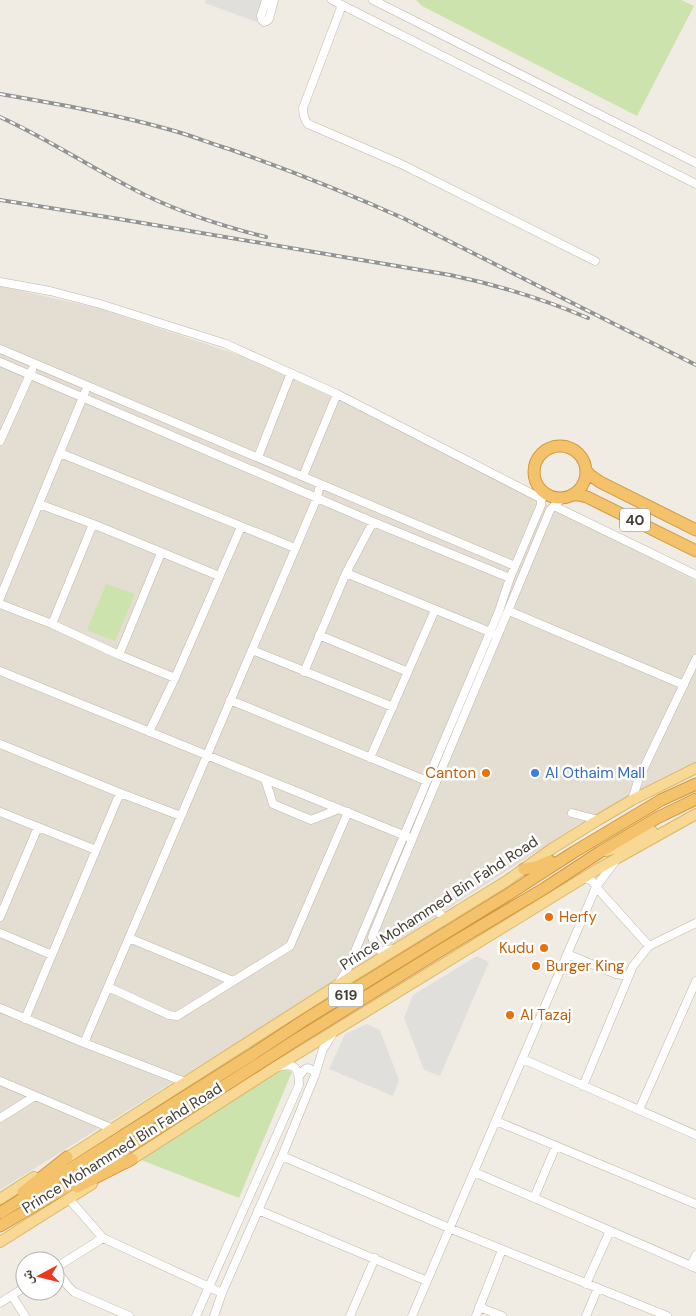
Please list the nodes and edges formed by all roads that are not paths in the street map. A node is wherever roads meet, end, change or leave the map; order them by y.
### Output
1 (266, 0) edge
2 (274, 0) edge
3 (332, 0) edge
4 (373, 0) edge
5 (342, 5) junction
6 (696, 163) edge
7 (696, 184) edge
8 (595, 261) dead end
9 (0, 282) edge
10 (0, 349) edge
11 (0, 362) edge
12 (35, 364) junction
13 (291, 373) junction
14 (30, 374) junction
15 (88, 386) junction
16 (337, 394) junction
17 (83, 397) junction
18 (3, 425) edge
19 (0, 441) edge
20 (60, 453) junction
21 (258, 457) junction
22 (586, 470) junction
23 (302, 476) junction
24 (320, 484) junction
25 (541, 493) junction
26 (317, 498) junction
27 (562, 500) junction
28 (39, 504) junction
29 (373, 522) junction
30 (93, 524) junction
31 (241, 526) junction
32 (696, 530) edge
33 (295, 548) junction
34 (696, 550) edge
35 (161, 553) junction
36 (515, 566) junction
37 (346, 573) junction
38 (696, 575) edge
39 (219, 576) junction
40 (510, 578) junction
41 (0, 598) edge
42 (0, 604) edge
43 (435, 610) junction
44 (509, 611) junction
45 (52, 624) junction
46 (490, 632) junction
47 (319, 636) junction
48 (499, 636) junction
49 (252, 650) junction
50 (119, 654) junction
51 (696, 659) edge
52 (0, 671) edge
53 (304, 672) junction
54 (408, 672) junction
55 (175, 678) junction
56 (684, 685) junction
57 (230, 700) junction
58 (393, 707) junction
59 (149, 732) junction
60 (0, 744) edge
61 (207, 755) junction
62 (370, 758) junction
63 (696, 768) edge
64 (265, 779) junction
65 (427, 781) junction
66 (696, 784) edge
67 (120, 792) junction
68 (696, 799) edge
69 (632, 800) junction
70 (339, 809) junction
71 (696, 810) edge
72 (0, 812) edge
73 (348, 812) junction
74 (572, 812) dead end
75 (696, 814) edge
76 (181, 816) junction
77 (598, 820) junction
78 (38, 827) junction
79 (408, 837) junction
80 (96, 850) junction
81 (574, 852) junction
82 (600, 852) junction
83 (618, 857) junction
84 (524, 869) junction
85 (583, 878) junction
86 (596, 887) junction
87 (433, 906) dead end
88 (0, 917) edge
89 (445, 919) junction
90 (696, 924) edge
91 (0, 933) edge
92 (129, 938) junction
93 (649, 946) junction
94 (398, 948) junction
95 (567, 954) junction
96 (52, 955) junction
97 (629, 976) junction
98 (696, 981) edge
99 (232, 982) junction
100 (336, 986) junction
101 (108, 987) junction
102 (0, 1008) edge
103 (25, 1018) junction
104 (336, 1030) junction
105 (84, 1043) junction
106 (523, 1059) junction
107 (274, 1068) junction
108 (315, 1075) junction
109 (299, 1076) junction
110 (0, 1081) edge
111 (185, 1082) junction
112 (583, 1086) junction
113 (35, 1096) junction
114 (639, 1110) junction
115 (0, 1118) edge
116 (496, 1121) junction
117 (113, 1129) junction
118 (696, 1134) edge
119 (556, 1146) junction
120 (282, 1156) junction
121 (67, 1157) junction
122 (132, 1159) junction
123 (474, 1172) junction
124 (534, 1198) junction
125 (0, 1199) edge
126 (69, 1199) junction
127 (696, 1204) edge
128 (258, 1210) junction
129 (0, 1211) edge
130 (0, 1226) edge
131 (449, 1228) junction
132 (610, 1231) junction
133 (103, 1238) junction
134 (0, 1242) edge
135 (502, 1250) junction
136 (696, 1255) edge
137 (375, 1258) junction
138 (65, 1262) edge
139 (694, 1267) edge
140 (427, 1280) junction
141 (65, 1282) edge
142 (586, 1284) junction
143 (209, 1287) junction
144 (598, 1288) junction
145 (222, 1293) junction
146 (15, 1294) edge
147 (12, 1296) junction
148 (0, 1303) edge
149 (480, 1307) junction
150 (25, 1316) edge
151 (129, 1316) edge
152 (196, 1316) edge
153 (214, 1316) edge
154 (350, 1316) edge
155 (412, 1316) edge
156 (476, 1316) edge
157 (502, 1316) edge
158 (586, 1316) edge
159 (667, 1316) edge

1 - 2 street
3 - 5 street
4 - 6 street
5 - 7 street
5 - 8 street
9 - 13 street
10 - 12 street
11 - 14 street
12 - 14 street
12 - 15 street
13 - 16 street
13 - 21 street
14 - 17 street
14 - 18 street
15 - 17 street
15 - 21 street
16 - 23 street
16 - 25 street
17 - 20 street
17 - 26 street
18 - 19 street
20 - 28 street
20 - 31 street
21 - 23 street
22 - 25 highway
22 - 27 highway
22 - 32 highway, 40
23 - 24 street
24 - 26 street
24 - 36 street
25 - 27 highway
25 - 36 street
26 - 29 street
26 - 33 street
27 - 34 highway, 40
27 - 38 street
27 - 44 street
28 - 30 street
28 - 41 street
29 - 37 street
29 - 40 street
30 - 35 street
30 - 45 street
31 - 33 street
31 - 39 street
33 - 49 street
35 - 39 street
35 - 50 street
36 - 40 street
37 - 43 street
37 - 47 street
39 - 55 street
40 - 46 street
42 - 45 street
43 - 46 street
43 - 54 street
44 - 48 street
44 - 56 street
45 - 50 street
46 - 48 street
46 - 65 street
47 - 53 street
47 - 54 street
48 - 79 street
49 - 53 street
49 - 57 street
50 - 55 street
51 - 56 street
52 - 59 street
53 - 58 street
54 - 58 street
55 - 59 street
56 - 69 street
57 - 61 street
57 - 62 street
58 - 62 street
59 - 61 street
60 - 67 street
61 - 64 street
61 - 76 street
62 - 65 street
63 - 69 main road, Prince Mohammed Bin Fahd Road
64 - 70 street
64 - 70 street
65 - 79 street
66 - 81 highway, Prince Mohammed Bin Fahd Road / 619
67 - 76 street
67 - 80 street
68 - 82 highway, Prince Mohammed Bin Fahd Road / 619
69 - 77 main road, Prince Mohammed Bin Fahd Road
70 - 73 street
71 - 82 main road
72 - 78 street
73 - 79 street
73 - 99 street
74 - 77 street
75 - 83 main road, Prince Mohammed Bin Fahd Road
76 - 92 street
77 - 84 main road, Prince Mohammed Bin Fahd Road
78 - 80 street
78 - 88 street
79 - 94 street
79 - 100 street
80 - 96 street
81 - 84 highway
81 - 129 highway, Prince Mohammed Bin Fahd Road / 619
82 - 130 highway, Prince Mohammed Bin Fahd Road / 619
83 - 85 main road, Prince Mohammed Bin Fahd Road
83 - 86 street
84 - 89 main road, Prince Mohammed Bin Fahd Road
85 - 86 street
85 - 104 main road, Prince Mohammed Bin Fahd Road
86 - 93 street
86 - 95 street
87 - 89 street
89 - 94 main road, Prince Mohammed Bin Fahd Road
90 - 93 street
91 - 96 street
92 - 99 street
92 - 101 street
93 - 97 street
94 - 100 main road, Prince Mohammed Bin Fahd Road
95 - 97 street
95 - 106 street
96 - 103 street
97 - 112 street
98 - 114 street
99 - 101 street
100 - 111 main road, Prince Mohammed Bin Fahd Road
101 - 105 street
102 - 103 street
103 - 105 street
104 - 107 main road, Prince Mohammed Bin Fahd Road
104 - 108 street
105 - 111 street
106 - 112 street
106 - 116 street
107 - 109 street
107 - 122 main road, Prince Mohammed Bin Fahd Road
108 - 109 street
108 - 120 street
109 - 143 street
110 - 113 street
111 - 117 main road, Prince Mohammed Bin Fahd Road
112 - 114 street
113 - 115 street
113 - 117 street
114 - 118 street
116 - 119 street
116 - 123 street
117 - 121 main road, Prince Mohammed Bin Fahd Road
119 - 124 street
119 - 127 street
120 - 128 street
120 - 131 street
121 - 125 main road, Prince Mohammed Bin Fahd Road
121 - 129 highway
122 - 126 main road, Prince Mohammed Bin Fahd Road
122 - 130 highway
123 - 124 street
123 - 131 street
124 - 132 street
126 - 133 street
126 - 134 main road, Prince Mohammed Bin Fahd Road
128 - 137 street
128 - 145 street
131 - 135 street
131 - 140 street
132 - 139 street
132 - 142 street
133 - 138 street
133 - 143 street
135 - 142 street
135 - 149 street
136 - 139 street
137 - 140 street
137 - 154 street
140 - 155 street
141 - 151 street
142 - 144 street
143 - 145 street
143 - 152 street
144 - 158 street
144 - 159 street
145 - 153 street
146 - 147 street
147 - 148 street
147 - 150 street
149 - 156 street
149 - 157 street

